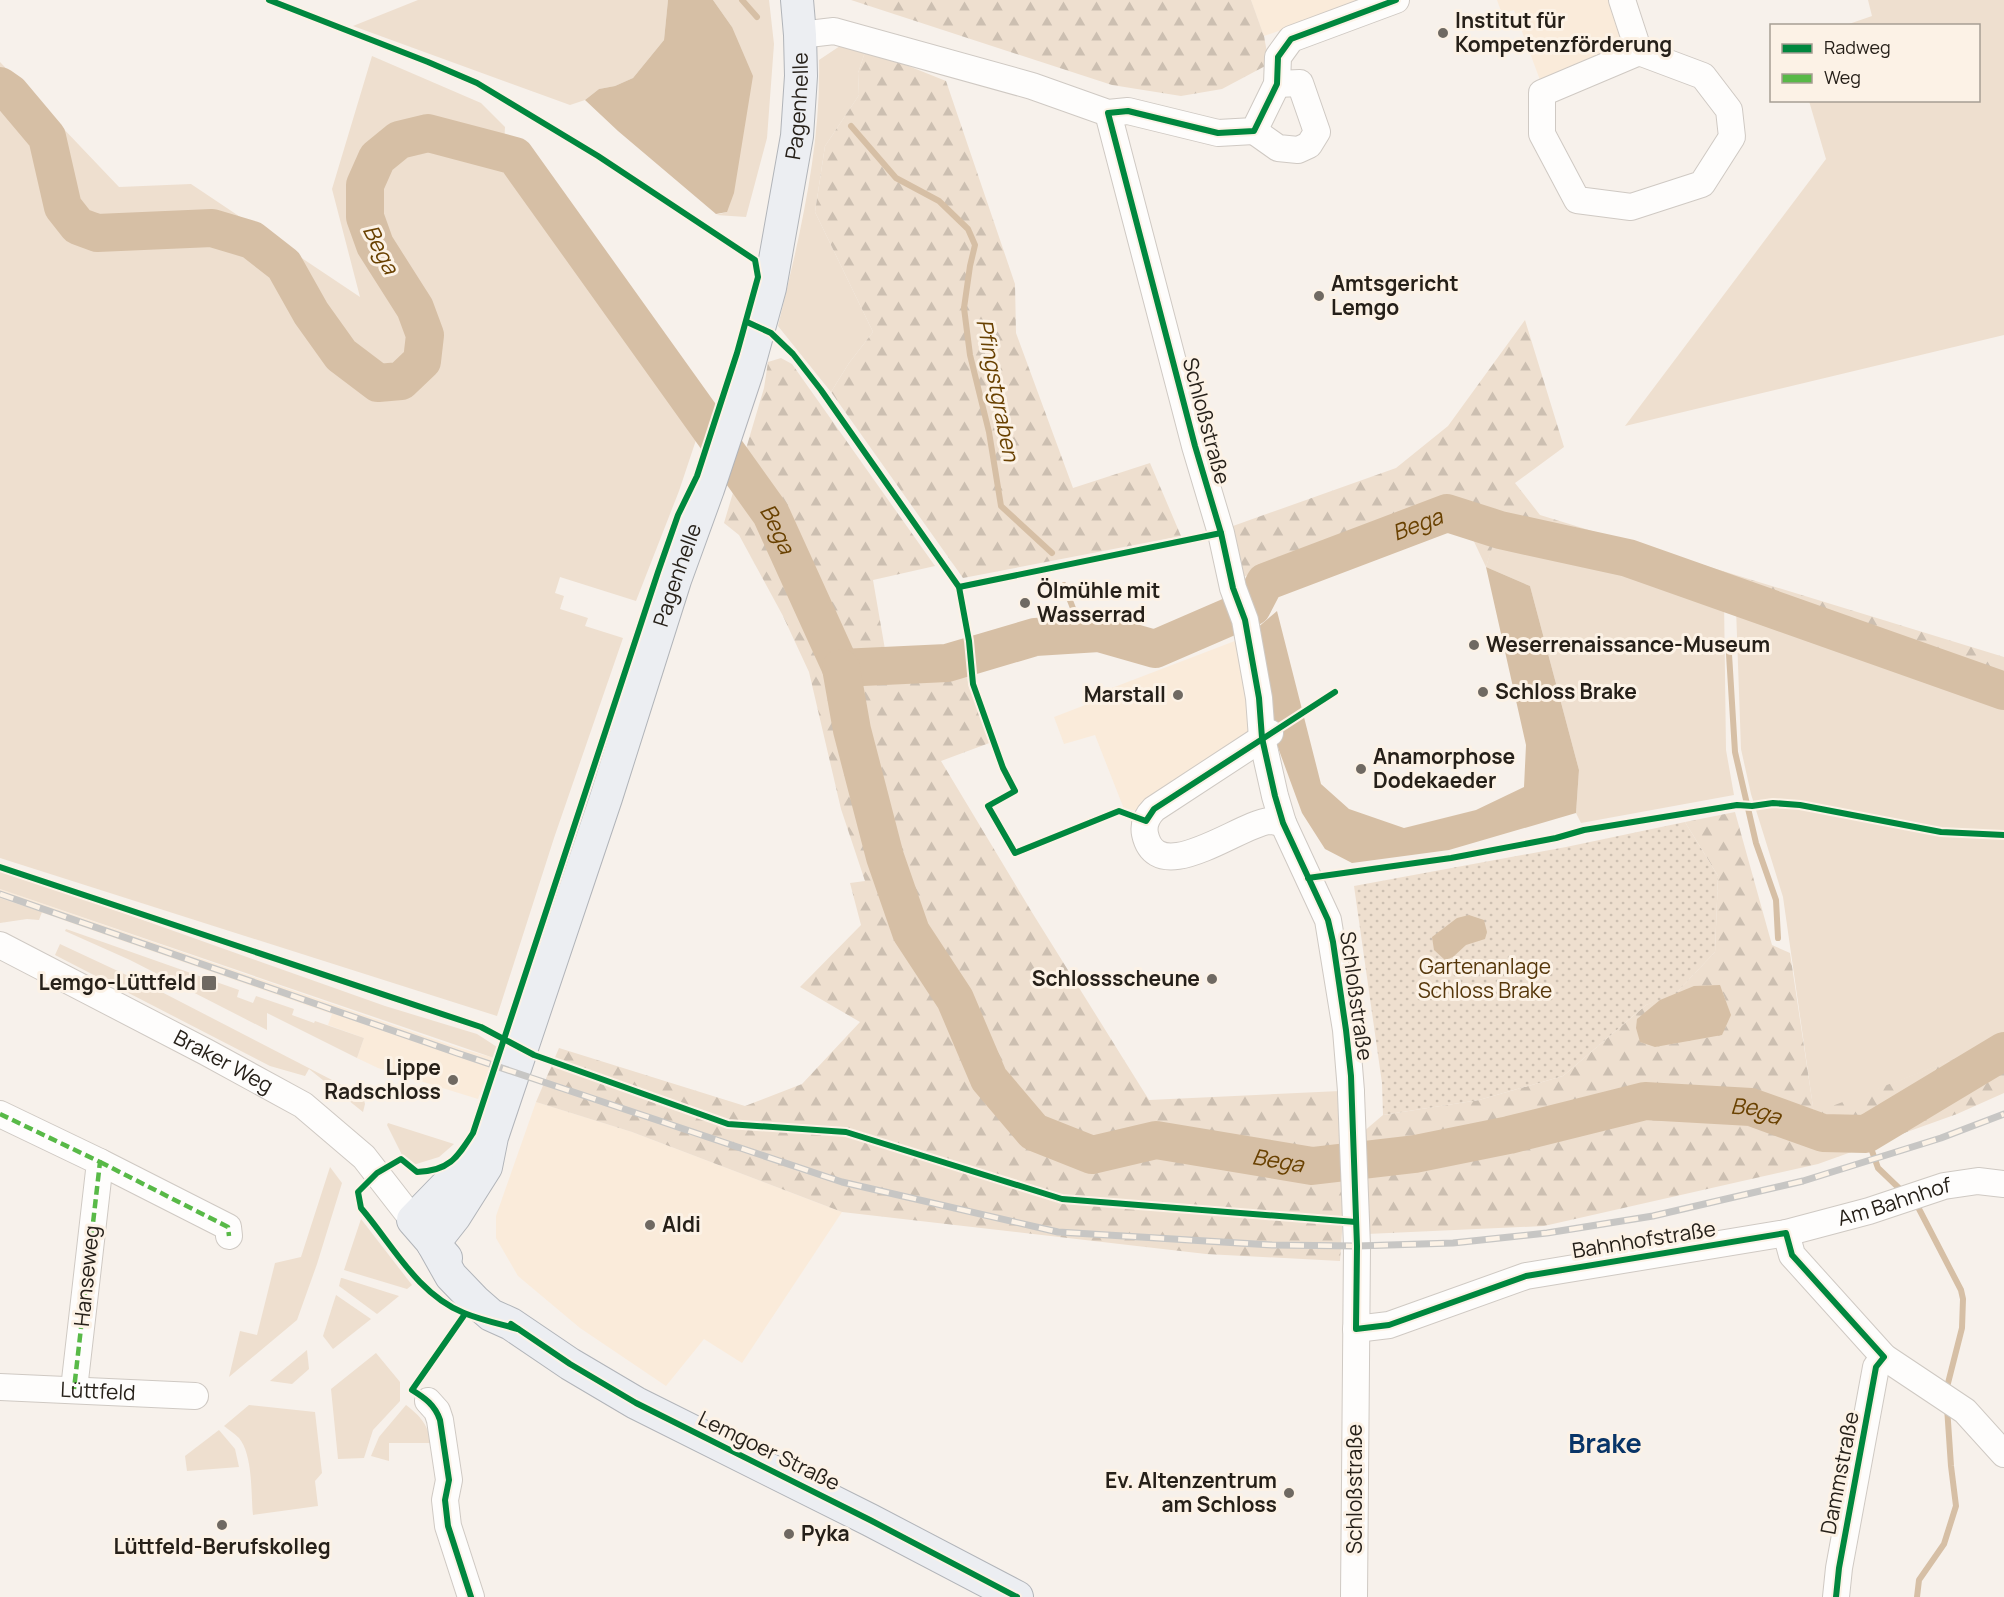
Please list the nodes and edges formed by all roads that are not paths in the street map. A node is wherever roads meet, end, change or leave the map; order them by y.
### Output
1 (797, 0) edge
2 (1396, 0) edge
3 (1622, 0) edge
4 (800, 35) junction
5 (1639, 52) junction
6 (1276, 84) junction
7 (1108, 113) junction
8 (1254, 131) junction
9 (1266, 735) junction
10 (1283, 824) junction
11 (0, 945) edge
12 (0, 1114) edge
13 (492, 1137) junction
14 (100, 1162) junction
15 (2003, 1185) edge
16 (413, 1220) junction
17 (1786, 1233) junction
18 (229, 1236) dead end
19 (433, 1244) junction
20 (1356, 1329) junction
21 (1884, 1357) junction
22 (0, 1387) edge
23 (74, 1389) junction
24 (195, 1396) dead end
25 (428, 1401) dead end
26 (2004, 1454) edge
27 (471, 1597) edge
28 (1017, 1597) edge
29 (1354, 1597) edge
30 (1836, 1597) edge

1 - 4 main road, Pagenhelle
2 - 6 street
3 - 5 street
4 - 7 street
4 - 13 main road, Pagenhelle
5 - 5 street
6 - 8 street
6 - 8 street
7 - 8 street
7 - 9 street, Schloßstraße
9 - 10 street, Schloßstraße
9 - 10 street
10 - 20 street, Schloßstraße
11 - 16 street, Braker Weg
12 - 14 street
13 - 16 main road, Pagenhelle
13 - 19 main road, Pagenhelle
14 - 18 street
14 - 23 street, Hanseweg
15 - 17 street, Am Bahnhof
16 - 19 main road, Lemgoer Straße
17 - 20 street, Bahnhofstraße
17 - 21 street
19 - 28 main road, Lemgoer Straße
20 - 29 street, Schloßstraße
21 - 26 street
21 - 30 street, Dammstraße
22 - 23 street, Lüttfeld
23 - 24 street, Lüttfeld
25 - 27 street

